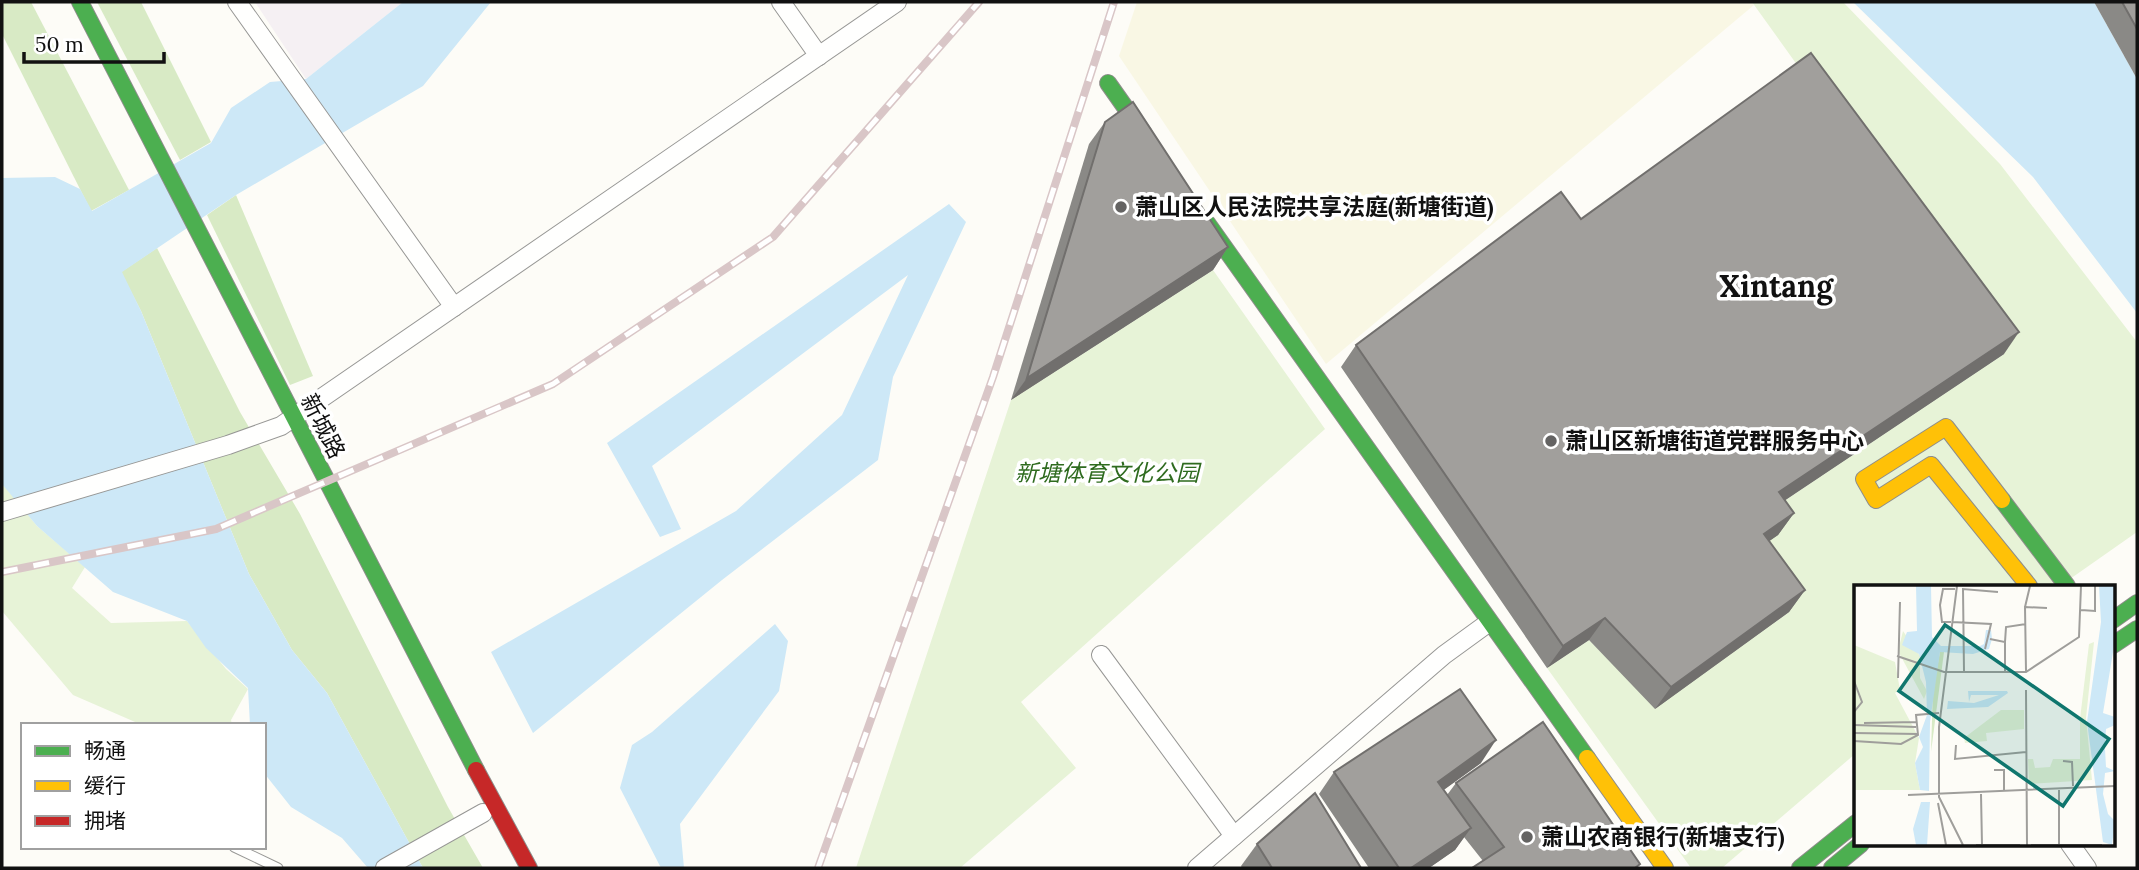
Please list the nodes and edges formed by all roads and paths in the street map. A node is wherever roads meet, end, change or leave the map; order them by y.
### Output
1 (63, 2) edge
2 (80, 2) edge
3 (237, 2) edge
4 (781, 2) edge
5 (897, 2) edge
6 (819, 56) junction
7 (1108, 83) dead end
8 (1156, 150) edge
9 (1195, 206) edge
10 (454, 307) junction
11 (287, 422) junction
12 (4, 511) edge
13 (2028, 585) edge
14 (2066, 585) edge
15 (2137, 603) edge
16 (2114, 619) edge
17 (1488, 623) junction
18 (2137, 629) edge
19 (2114, 644) edge
20 (1101, 655) dead end
21 (483, 813) junction
22 (1854, 825) edge
23 (1234, 836) junction
24 (1859, 846) edge
25 (2071, 846) edge
26 (238, 849) edge
27 (278, 868) edge
28 (385, 868) edge
29 (513, 868) edge
30 (530, 868) edge
31 (1197, 868) edge
32 (1665, 868) edge
33 (1800, 868) edge
34 (1832, 868) edge
35 (2087, 868) edge

1 - 11 main road, 新城路
2 - 11 main road, 新城路
3 - 10 street
4 - 6 street
5 - 6 street
6 - 10 street
7 - 8 main road
9 - 17 main road
10 - 11 street
11 - 12 street
11 - 21 main road, 新城路
11 - 30 main road, 新城路
13 - 14 main road
15 - 16 main road
17 - 23 street
17 - 32 main road
18 - 19 main road
20 - 23 street
21 - 28 street
21 - 29 main road, 新城路
22 - 33 main road
23 - 31 street
24 - 34 main road
25 - 35 street
26 - 27 lane

